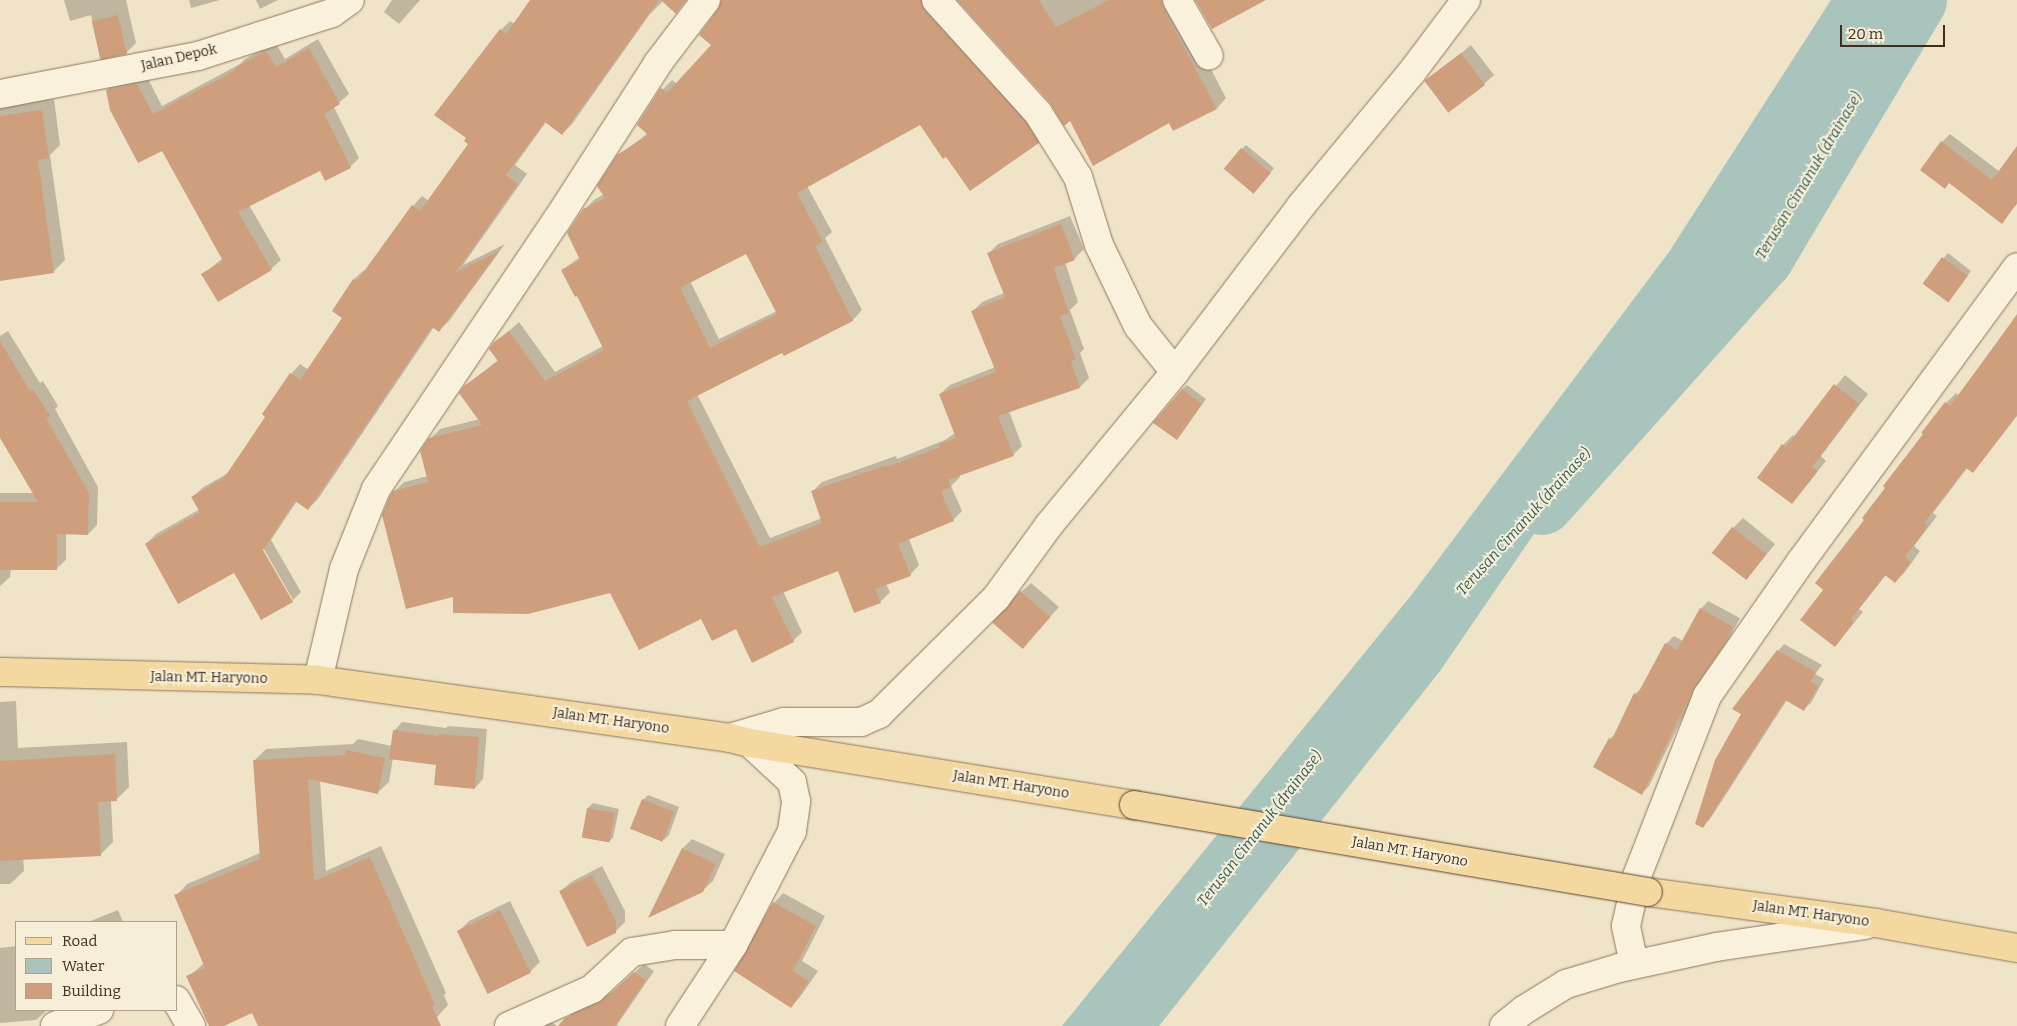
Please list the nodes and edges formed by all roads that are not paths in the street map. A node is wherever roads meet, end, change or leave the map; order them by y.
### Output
1 (350, 0) edge
2 (706, 0) edge
3 (936, 0) edge
4 (1176, 0) edge
5 (1466, 0) edge
6 (1209, 56) dead end
7 (0, 94) edge
8 (2017, 267) edge
9 (1175, 372) junction
10 (0, 672) edge
11 (318, 680) junction
12 (740, 740) junction
13 (1876, 923) junction
14 (733, 945) junction
15 (2017, 948) edge
16 (1634, 964) junction
17 (178, 1003) edge
18 (96, 1011) edge
19 (55, 1026) edge
20 (191, 1026) edge
21 (509, 1026) edge
22 (680, 1026) edge
23 (1504, 1026) edge

1 - 7 street, Jalan Depok
2 - 11 street
3 - 9 street
4 - 6 street
5 - 9 street
8 - 16 street
9 - 12 street
10 - 11 main road, Jalan MT. Haryono
11 - 12 main road, Jalan MT. Haryono
12 - 13 main road, Jalan MT. Haryono, bridge
12 - 14 street
13 - 15 main road, Jalan MT. Haryono
13 - 16 street
14 - 21 street
14 - 22 street
16 - 23 street
17 - 20 street
18 - 19 street

